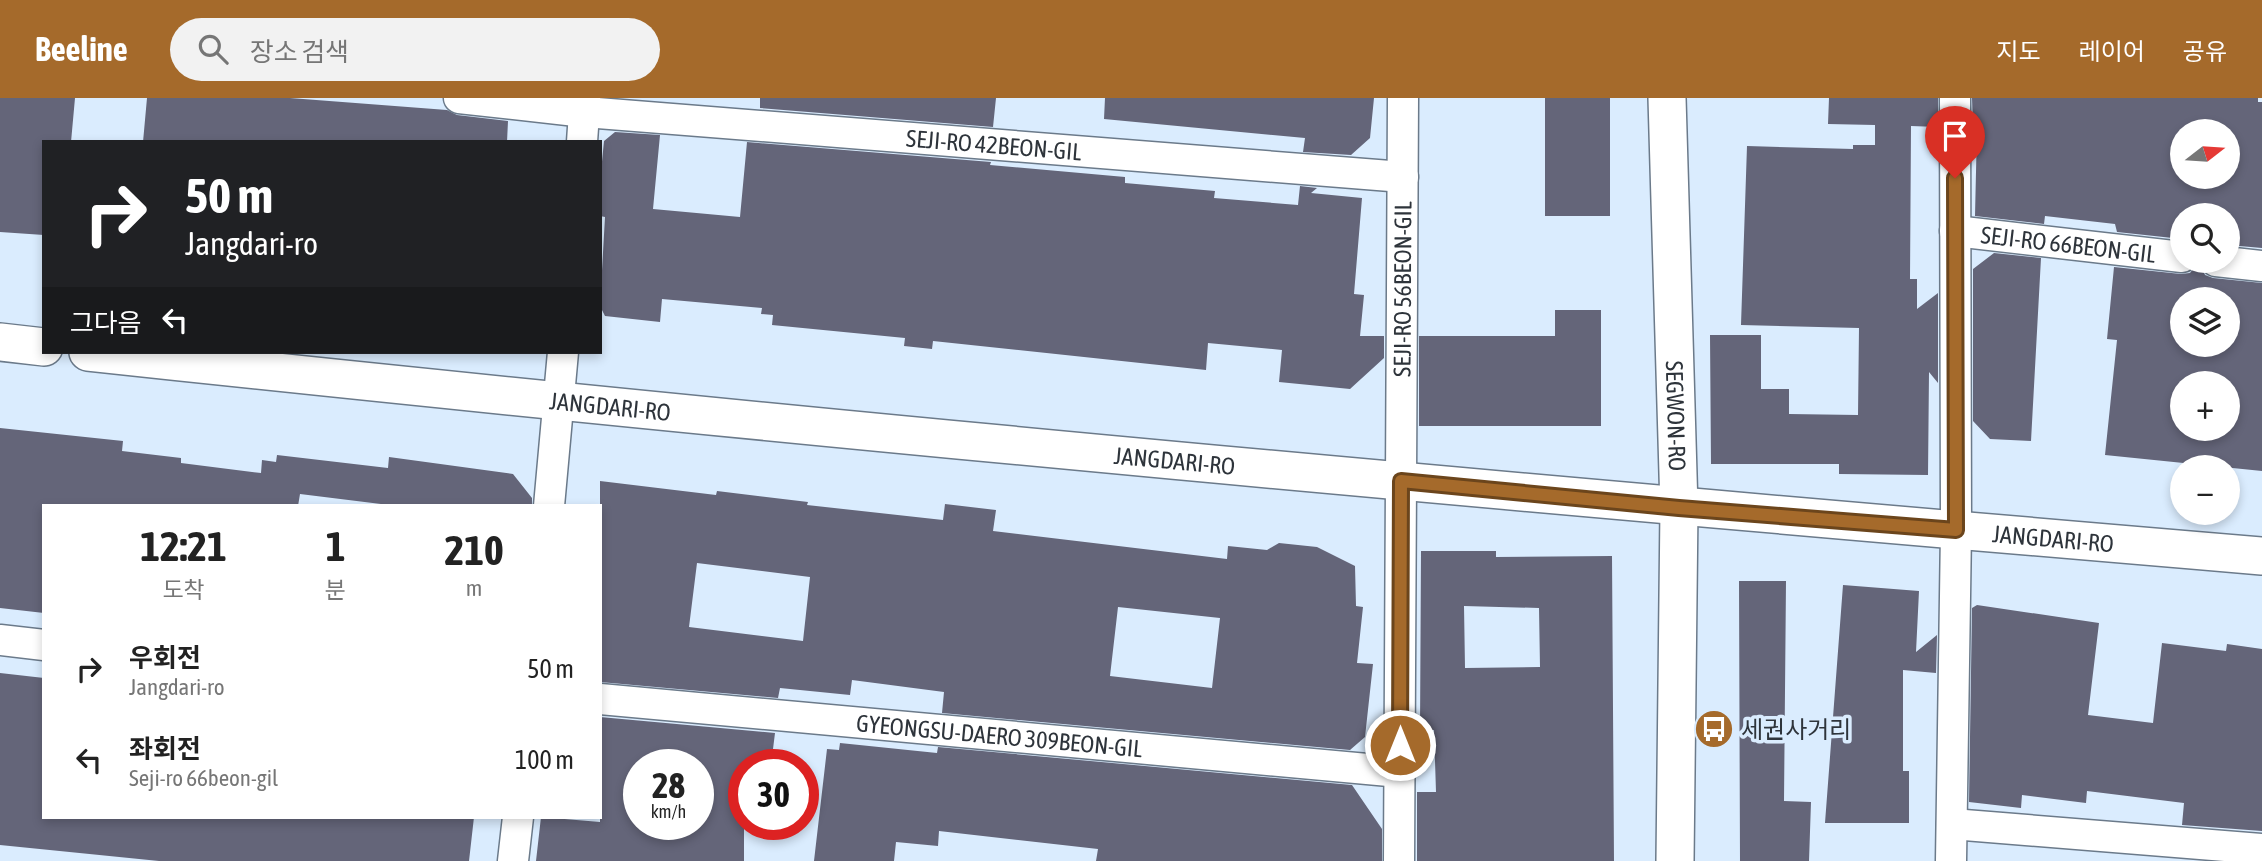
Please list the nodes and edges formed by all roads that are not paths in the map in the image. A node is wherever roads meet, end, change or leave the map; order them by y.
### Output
1 (459, 98) edge
2 (1403, 98) edge
3 (1667, 98) edge
4 (1955, 98) edge
5 (585, 105) edge
6 (582, 140) edge
7 (1403, 177) junction
8 (1955, 231) junction
9 (2170, 256) edge
10 (2240, 264) edge
11 (2262, 266) edge
12 (0, 342) edge
13 (42, 347) edge
14 (107, 354) edge
15 (563, 354) edge
16 (558, 402) junction
17 (1401, 481) junction
18 (549, 504) edge
19 (1679, 508) junction
20 (1956, 530) junction
21 (2262, 556) edge
22 (0, 640) edge
23 (42, 645) edge
24 (602, 699) edge
25 (1400, 772) junction
26 (518, 819) edge
27 (1951, 824) junction
28 (2262, 849) edge
29 (513, 861) edge
30 (1399, 861) edge
31 (1675, 861) edge
32 (1951, 861) edge

1 - 5 street, SEJI-RO 42BEON-GIL
2 - 7 street, SEJI-RO 56BEON-GIL
3 - 19 street, SEGWON-RO
4 - 8 street, SEJI-RO 66BEON-GIL
5 - 6 street
5 - 7 street, SEJI-RO 42BEON-GIL
7 - 17 street, SEJI-RO 56BEON-GIL
8 - 9 street, SEJI-RO 66BEON-GIL
8 - 20 street, SEJI-RO 66BEON-GIL
10 - 11 street
12 - 13 street
14 - 16 street, JANGDARI-RO
15 - 16 street
16 - 17 street, JANGDARI-RO
16 - 18 street
17 - 19 street, JANGDARI-RO
17 - 25 street, SEJI-RO 56BEON-GIL
19 - 20 street, JANGDARI-RO
19 - 31 street, SEGWON-RO
20 - 21 street, JANGDARI-RO
20 - 27 street, SEJI-RO 66BEON-GIL
22 - 23 street
24 - 25 street, GYEONGSU-DAERO 309BEON-GIL
25 - 30 street, SEJI-RO 56BEON-GIL
26 - 29 street
27 - 28 street
27 - 32 street, SEJI-RO 66BEON-GIL

